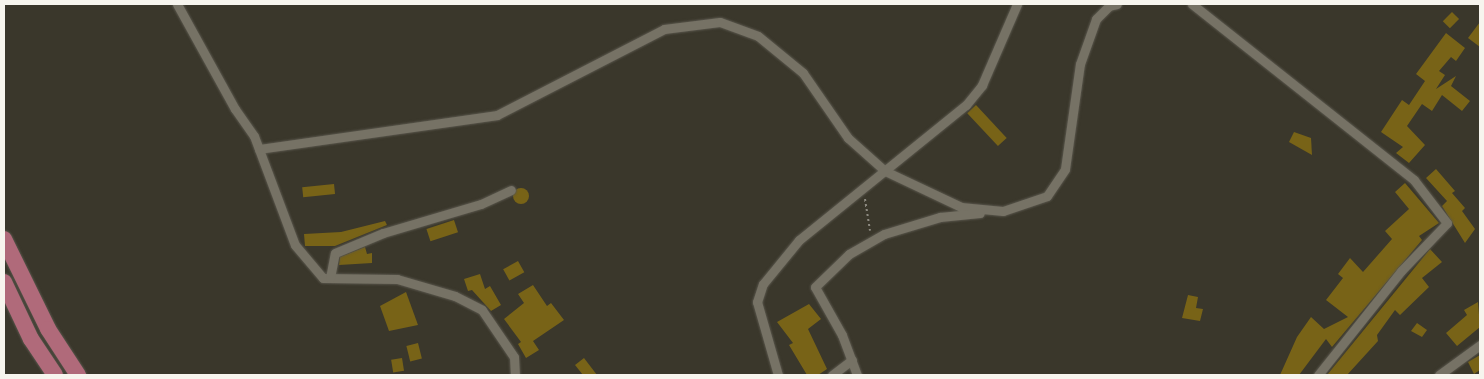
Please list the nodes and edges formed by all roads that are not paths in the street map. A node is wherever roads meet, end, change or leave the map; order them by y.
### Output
1 (177, 4) edge
2 (1016, 4) edge
3 (1117, 4) edge
4 (1192, 4) edge
5 (259, 149) junction
6 (885, 171) junction
7 (511, 190) dead end
8 (1003, 211) junction
9 (4, 239) edge
10 (330, 278) junction
11 (4, 282) edge
12 (1480, 344) edge
13 (852, 360) junction
14 (780, 374) edge
15 (55, 375) edge
16 (78, 375) edge
17 (515, 375) edge
18 (832, 375) edge
19 (857, 375) edge
20 (1318, 375) edge
21 (1439, 375) edge

1 - 5 street
2 - 6 street
3 - 8 street
4 - 20 street
5 - 6 street
5 - 10 street
6 - 8 street
6 - 14 street
7 - 10 street
8 - 13 street
9 - 16 highway
10 - 17 street
11 - 15 highway
12 - 21 street
13 - 18 street
13 - 19 street

